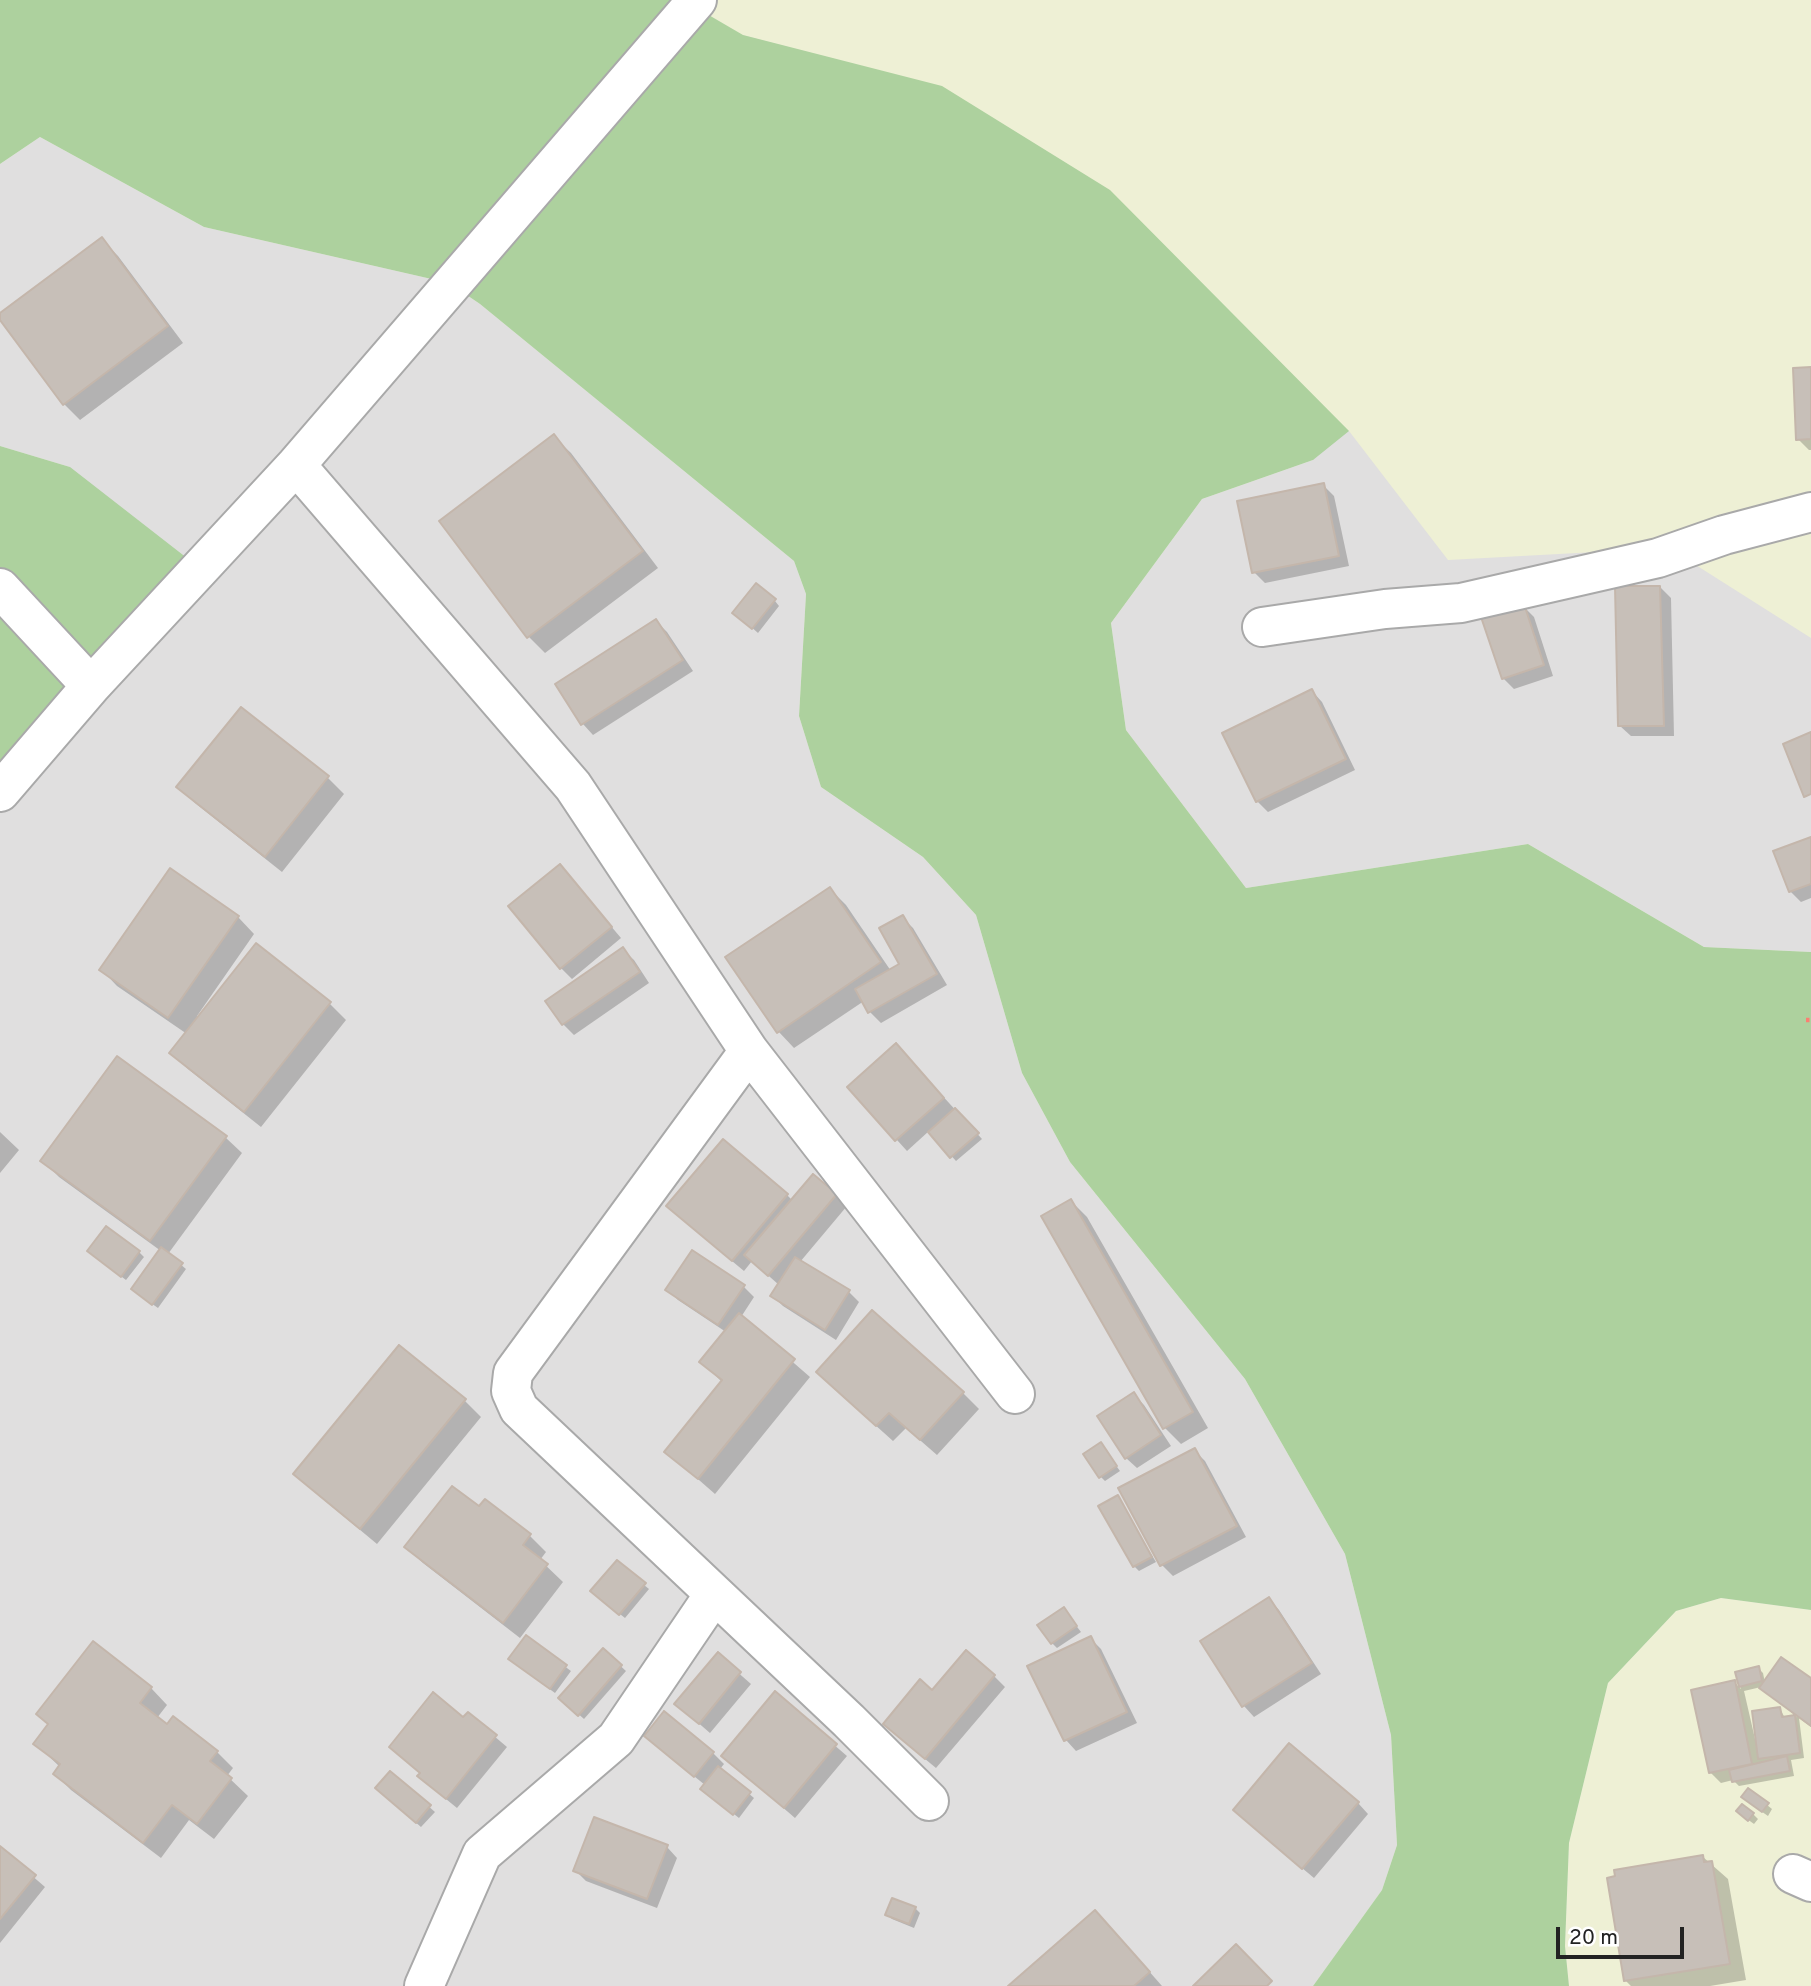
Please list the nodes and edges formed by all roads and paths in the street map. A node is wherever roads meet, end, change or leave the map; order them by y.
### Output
1 (697, 0) edge
2 (296, 464) junction
3 (1811, 512) edge
4 (0, 589) edge
5 (1262, 627) dead end
6 (91, 686) junction
7 (0, 792) edge
8 (749, 1051) junction
9 (1015, 1394) dead end
10 (713, 1595) junction
11 (929, 1801) dead end
12 (424, 1986) edge

1 - 2 street
2 - 6 street
2 - 8 street
3 - 5 street
4 - 6 street
6 - 7 street
8 - 9 street
8 - 10 street
10 - 11 street
10 - 12 street

